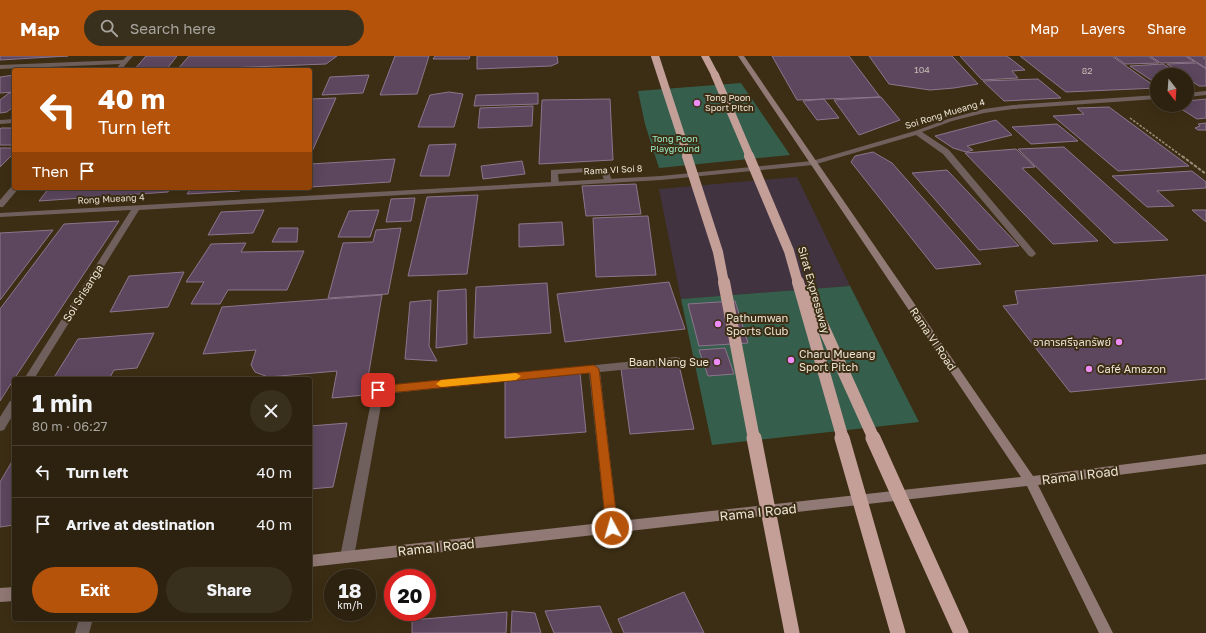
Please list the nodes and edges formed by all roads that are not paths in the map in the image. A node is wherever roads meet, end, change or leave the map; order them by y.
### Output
1 (130, 56) edge
2 (655, 56) edge
3 (705, 56) edge
4 (740, 56) edge
5 (125, 62) junction
6 (0, 67) edge
7 (120, 68) edge
8 (1206, 93) edge
9 (1194, 94) edge
10 (1150, 97) edge
11 (12, 121) edge
12 (0, 122) edge
13 (917, 132) junction
14 (814, 163) junction
15 (608, 181) junction
16 (555, 184) junction
17 (13, 190) edge
18 (414, 192) joint
19 (0, 205) edge
20 (136, 208) junction
21 (0, 215) edge
22 (789, 252) junction
23 (1032, 254) dead end
24 (676, 361) dead end
25 (594, 369) junction
26 (31, 377) edge
27 (12, 407) edge
28 (0, 427) edge
29 (1206, 459) edge
30 (1030, 481) junction
31 (612, 528) junction
32 (347, 557) junction
33 (312, 561) edge
34 (12, 594) edge
35 (0, 595) edge
36 (85, 621) edge
37 (82, 633) edge
38 (792, 633) edge
39 (898, 633) edge
40 (961, 633) edge
41 (1106, 633) edge

1 - 5 street
2 - 38 highway, bridge
3 - 22 highway, Sirat Expressway, bridge
4 - 14 main road, Rama VI Road
5 - 6 street
5 - 7 street
8 - 9 street
10 - 13 street, Soi Rong Mueang 4
11 - 12 street
13 - 14 street, Soi Rong Mueang 4
13 - 23 street
14 - 15 street, Rama VI Soi 8
14 - 30 main road, Rama VI Road
15 - 16 street, Rama VI Soi 8
15 - 16 street
16 - 18 street, Rama VI Soi 8
17 - 19 street
18 - 20 street, Rong Mueang 4
20 - 21 street, Rong Mueang 4
20 - 26 street, Soi Srisanga
22 - 39 highway, Sirat Expressway, bridge
22 - 40 highway, bridge
24 - 25 street
25 - 31 street
25 - 32 street
27 - 28 street
29 - 30 main road, Rama I Road
30 - 31 main road, Rama I Road
30 - 41 main road, Rama VI Road
31 - 32 main road, Rama I Road
32 - 33 main road, Rama I Road
34 - 35 main road
36 - 37 street

